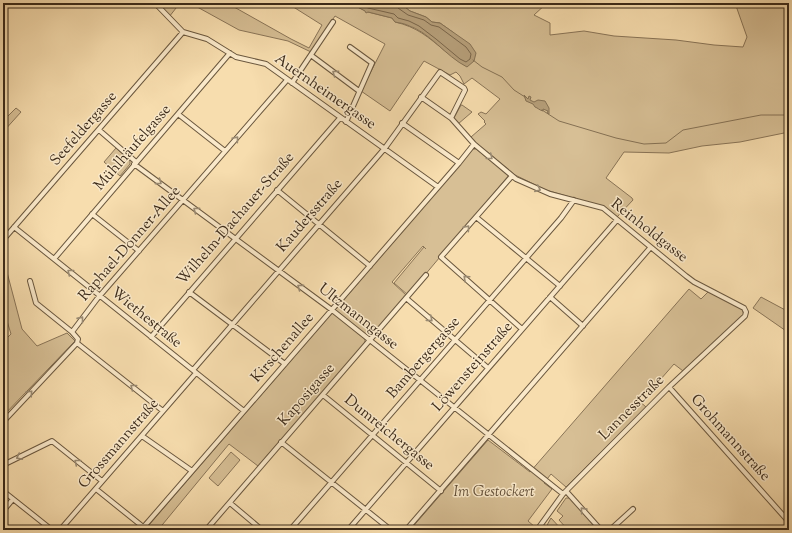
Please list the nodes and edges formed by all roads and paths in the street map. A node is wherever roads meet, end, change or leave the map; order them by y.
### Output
1 (155, 3) edge
2 (332, 22) dead end
3 (183, 32) junction
4 (350, 46) dead end
5 (230, 53) junction
6 (312, 56) junction
7 (287, 80) junction
8 (292, 83) junction
9 (359, 91) junction
10 (421, 98) junction
11 (178, 114) junction
12 (340, 118) junction
13 (451, 118) junction
14 (346, 122) junction
15 (402, 123) junction
16 (99, 130) junction
17 (474, 144) junction
18 (384, 148) junction
19 (226, 151) junction
20 (135, 163) junction
21 (459, 163) junction
22 (512, 176) junction
23 (438, 187) junction
24 (277, 190) junction
25 (183, 200) junction
26 (574, 200) junction
27 (92, 214) junction
28 (476, 217) junction
29 (616, 220) junction
30 (319, 224) junction
31 (14, 227) junction
32 (235, 238) junction
33 (3, 240) edge
34 (650, 248) junction
35 (140, 251) junction
36 (526, 258) junction
37 (54, 259) junction
38 (370, 266) junction
39 (279, 271) junction
40 (426, 275) dead end
41 (30, 281) dead end
42 (560, 286) junction
43 (189, 292) junction
44 (100, 296) junction
45 (550, 297) junction
46 (406, 298) junction
47 (490, 300) junction
48 (744, 308) joint
49 (332, 310) junction
50 (233, 324) junction
51 (583, 326) junction
52 (522, 328) junction
53 (72, 332) junction
54 (151, 337) junction
55 (369, 340) junction
56 (455, 340) junction
57 (77, 343) junction
58 (285, 364) junction
59 (488, 368) junction
60 (194, 372) junction
61 (420, 381) junction
62 (670, 387) junction
63 (323, 395) junction
64 (454, 408) junction
65 (163, 411) junction
66 (244, 411) junction
67 (3, 422) edge
68 (373, 435) junction
69 (488, 435) junction
70 (142, 436) junction
71 (281, 442) junction
72 (406, 463) junction
73 (3, 465) edge
74 (192, 471) junction
75 (102, 482) junction
76 (331, 482) junction
77 (96, 489) junction
78 (3, 490) edge
79 (441, 490) junction
80 (564, 492) junction
81 (13, 499) junction
82 (230, 503) junction
83 (366, 509) junction
84 (633, 509) dead end
85 (3, 511) edge
86 (789, 522) edge
87 (143, 528) edge
88 (52, 530) edge
89 (60, 530) edge
90 (206, 530) edge
91 (262, 530) edge
92 (290, 530) edge
93 (348, 530) edge
94 (391, 530) edge
95 (406, 530) edge
96 (537, 530) edge
97 (600, 530) edge
98 (610, 530) edge

1 - 3 street, Auernheimergasse
2 - 6 street
3 - 5 street, Auernheimergasse
3 - 16 street, Seefeldergasse
4 - 9 street
5 - 7 street, Auernheimergasse
5 - 11 street, Mühlhäufelgasse
6 - 8 street
9 -> 6 street
7 - 8 street, Auernheimergasse
19 -> 7 street, Raphael-Donner-Allee
8 - 12 street, Auernheimergasse
9 - 14 street
10 - 13 street, Reinholdgasse
10 - 13 street, Kaudersstraße
10 - 15 street, Kaudersstraße
11 - 19 street
11 - 20 street, Mühlhäufelgasse
12 - 14 street, Auernheimergasse
12 - 24 street, Wilhelm-Dachauer-Straße
13 - 17 street, Reinholdgasse
14 - 18 street, Auernheimergasse
15 - 18 street, Kaudersstraße
15 - 21 street
16 - 20 street, Ultzmanngasse
16 - 31 street, Seefeldergasse
17 - 21 street, Kirschenallee
17 -> 22 street, Reinholdgasse
18 - 23 street, Auernheimergasse
18 - 30 street, Kaudersstraße
19 - 25 street, Raphael-Donner-Allee
20 -> 25 street, Ultzmanngasse
20 - 27 street, Mühlhäufelgasse
21 - 23 street, Kirschenallee
22 -> 26 street, Reinholdgasse
22 - 28 street
23 - 38 street, Kirschenallee
24 - 30 street
24 - 32 street, Wilhelm-Dachauer-Straße
32 -> 25 street, Ultzmanngasse
25 - 35 street, Raphael-Donner-Allee
26 - 29 street, Reinholdgasse
26 - 36 street, Bambergergasse
27 - 35 street
27 - 37 street, Mühlhäufelgasse
28 - 36 street
47 -> 28 street
29 - 34 street, Reinholdgasse
29 - 42 street, Löwensteinstraße
30 - 38 street
30 - 39 street, Kaudersstraße
31 - 33 street, Seefeldergasse
31 - 37 street, Wiethestraße
32 - 39 street, Ultzmanngasse
32 - 43 street, Wilhelm-Dachauer-Straße
34 - 48 street, Reinholdgasse
34 - 51 street
35 - 44 street, Raphael-Donner-Allee
36 - 42 street
36 - 47 street, Bambergergasse
44 -> 37 street, Wiethestraße
38 - 49 street, Kirschenallee
49 -> 39 street, Ultzmanngasse
39 - 50 street, Kaudersstraße
40 - 46 street, Kaposigasse
41 - 53 street
42 - 45 street, Löwensteinstraße
43 - 50 street
43 - 54 street, Wilhelm-Dachauer-Straße
53 -> 44 street, Raphael-Donner-Allee
44 - 54 street, Wiethestraße
45 - 51 street
45 - 52 street, Löwensteinstraße
46 - 55 street, Kaposigasse
46 -> 56 street
47 - 52 street
47 - 56 street, Bambergergasse
48 - 62 street, Lannesstraße
49 - 55 street, Ultzmanngasse
49 - 58 street, Kirschenallee
50 - 58 street
50 - 60 street, Kaudersstraße
51 - 69 street
52 - 59 street, Löwensteinstraße
53 - 57 street
54 - 60 street, Wiethestraße
55 - 61 street, Ultzmanngasse
55 - 63 street, Kaposigasse
56 - 59 street
56 - 61 street, Bambergergasse
65 -> 57 street
67 -> 57 street
58 - 66 street, Kirschenallee
59 - 64 street, Löwensteinstraße
60 - 65 street, Grossmannstraße
60 - 66 street, Wiethestraße
61 - 64 street, Ultzmanngasse
61 - 68 street, Bambergergasse
62 - 80 street, Lannesstraße
62 - 86 street, Grohmannstraße
63 - 68 street, Dumreichergasse
63 - 71 street, Kaposigasse
64 - 69 street, Ultzmanngasse
64 - 72 street, Löwensteinstraße
65 - 70 street, Grossmannstraße
66 - 74 street, Kirschenallee
68 - 72 street, Dumreichergasse
68 - 76 street, Bambergergasse
69 - 79 street
69 - 80 street, Ultzmanngasse
70 - 74 street
70 - 75 street, Grossmannstraße
71 - 76 street
71 - 82 street, Kaposigasse
72 - 79 street, Dumreichergasse
72 - 83 street, Löwensteinstraße
75 -> 73 street
74 - 87 street, Kirschenallee
75 - 77 street, Grossmannstraße
76 - 83 street
76 - 92 street, Bambergergasse
77 - 87 street
77 - 89 street, Grossmannstraße
78 - 81 street
79 - 95 street
80 - 96 street, Lannesstraße
97 -> 80 street, Ultzmanngasse
81 - 85 street
81 - 88 street
82 - 90 street, Kaposigasse
82 - 91 street
83 - 93 street, Löwensteinstraße
83 - 94 street
84 - 98 street

